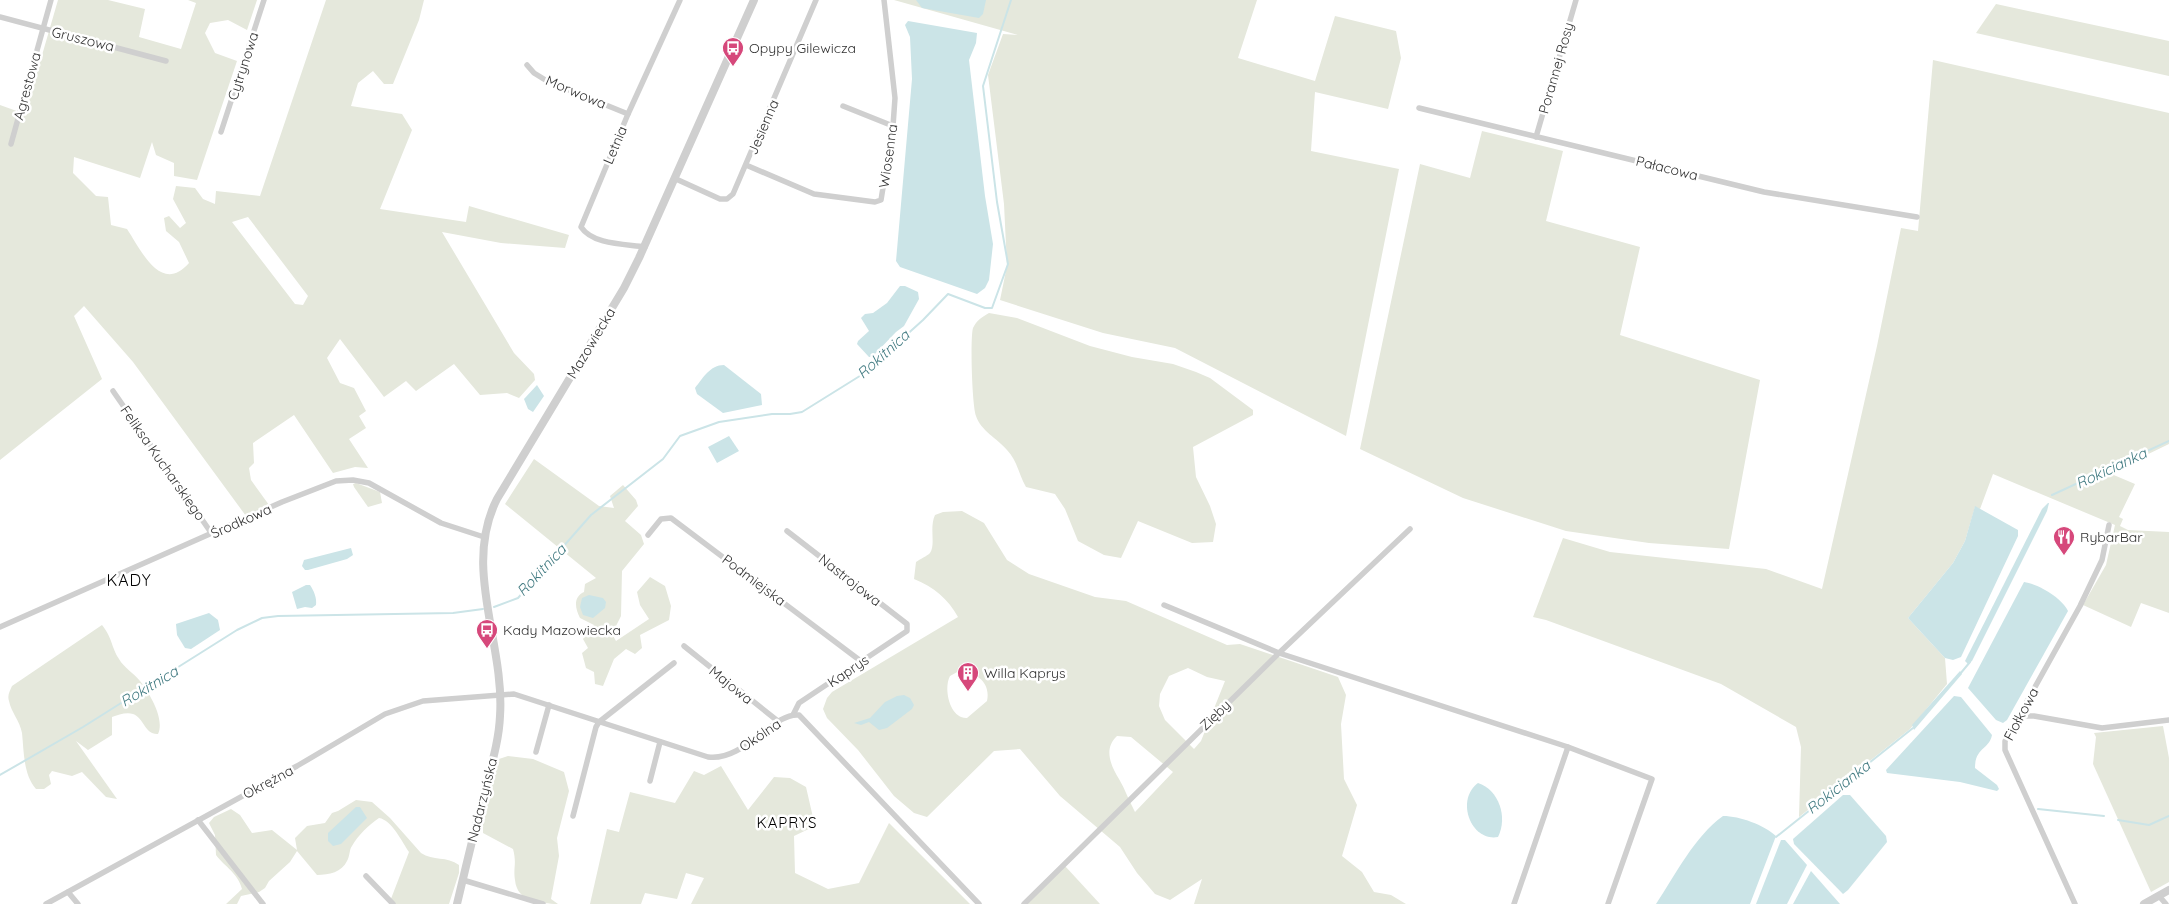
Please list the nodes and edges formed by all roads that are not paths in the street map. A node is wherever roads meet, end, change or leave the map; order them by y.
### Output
1 (50, 0) edge
2 (264, 0) edge
3 (680, 0) edge
4 (754, 0) edge
5 (816, 0) edge
6 (885, 0) edge
7 (1576, 0) edge
8 (0, 16) edge
9 (42, 29) junction
10 (166, 61) dead end
11 (528, 65) dead end
12 (843, 106) dead end
13 (1419, 108) dead end
14 (628, 114) junction
15 (893, 126) junction
16 (222, 132) dead end
17 (1536, 137) junction
18 (11, 144) dead end
19 (746, 165) junction
20 (676, 179) junction
21 (1917, 217) dead end
22 (645, 247) junction
23 (113, 391) dead end
24 (2109, 525) dead end
25 (1410, 529) dead end
26 (787, 531) dead end
27 (212, 534) junction
28 (648, 536) dead end
29 (484, 537) junction
30 (1164, 605) dead end
31 (0, 627) edge
32 (907, 631) joint
33 (684, 646) dead end
34 (1279, 653) junction
35 (862, 662) junction
36 (674, 664) dead end
37 (500, 695) junction
38 (549, 705) junction
39 (793, 715) junction
40 (2019, 716) junction
41 (2169, 720) edge
42 (599, 722) junction
43 (779, 722) junction
44 (660, 742) junction
45 (1568, 747) junction
46 (536, 752) dead end
47 (650, 781) dead end
48 (573, 816) dead end
49 (198, 820) junction
50 (366, 876) dead end
51 (463, 880) junction
52 (2169, 890) edge
53 (68, 892) junction
54 (2159, 896) junction
55 (261, 902) edge
56 (46, 904) edge
57 (78, 904) edge
58 (393, 904) edge
59 (457, 904) edge
60 (543, 904) edge
61 (979, 904) edge
62 (1024, 904) edge
63 (1514, 904) edge
64 (1608, 904) edge
65 (2075, 904) edge
66 (2144, 904) edge
67 (2166, 904) edge

1 - 9 street, Agrestowa
2 - 16 street, Cytrynowa
3 - 14 street, Letnia
4 - 20 street, Mazowiecka
5 - 19 street, Jesienna
6 - 15 street, Wiosenna
7 - 17 street, Porannej Rosy
8 - 9 street, Gruszowa
9 - 10 street, Gruszowa
9 - 18 street, Agrestowa
11 - 14 street, Morwowa
12 - 15 street
13 - 17 street, Pałacowa
14 - 22 street, Letnia
15 - 19 street, Wiosenna
17 - 21 street, Pałacowa
19 - 20 street, Jesienna
20 - 22 street, Mazowiecka
22 - 29 street, Mazowiecka
23 - 27 street, Feliksa Kucharskiego
24 - 40 street, Fiołkowa
25 - 34 street, Zięby
26 - 32 street, Nastrojowa
27 - 29 street, Środkowa
27 - 31 street, Środkowa
28 - 35 street, Podmiejska
29 - 37 street, Mazowiecka
30 - 34 street
32 - 35 street, Kaprys
33 - 43 street, Majowa
34 - 45 street
34 - 62 street, Zięby
35 - 39 street, Kaprys
36 - 42 street
37 - 38 street, Okólna
37 - 49 street, Okrężna
37 - 51 street, Nadarzyńska
38 - 42 street, Okólna
38 - 46 street
39 - 43 street, Okólna
39 - 61 street, Okólna
40 - 41 street
40 - 65 street, Fiołkowa
42 - 44 street, Okólna
42 - 48 street
43 - 44 street, Okólna
44 - 47 street
45 - 63 street
45 - 64 street
49 - 53 street, Okrężna
49 - 55 street
50 - 58 street
51 - 59 street, Nadarzyńska
51 - 60 street
52 - 54 street
53 - 56 street, Okrężna
53 - 57 street
54 - 66 street
54 - 67 street

